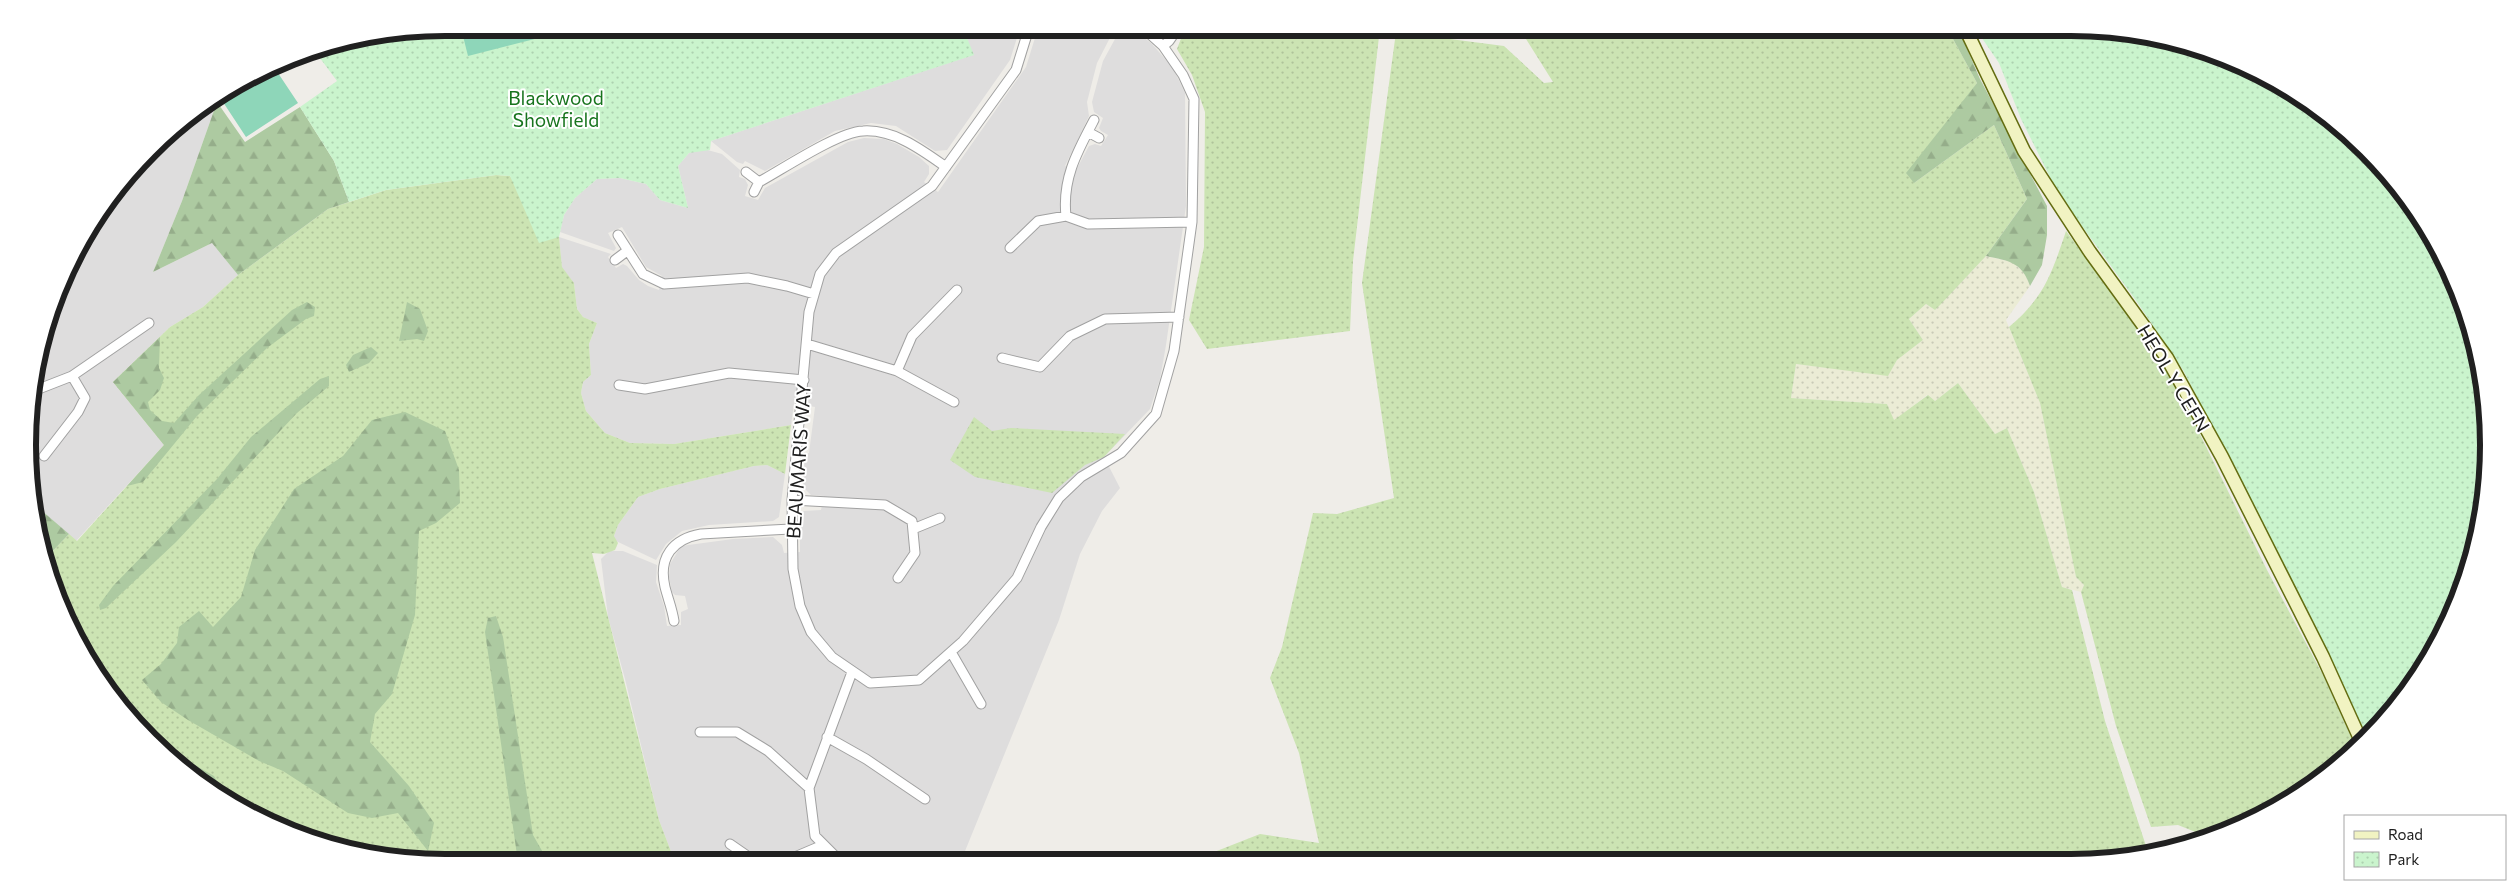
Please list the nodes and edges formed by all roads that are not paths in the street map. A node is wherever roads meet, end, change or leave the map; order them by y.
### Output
1 (1027, 36) edge
2 (1152, 36) edge
3 (1173, 36) edge
4 (1970, 36) edge
5 (1163, 46) junction
6 (1094, 120) dead end
7 (1088, 132) junction
8 (1099, 138) dead end
9 (946, 167) junction
10 (746, 172) dead end
11 (759, 182) junction
12 (754, 192) dead end
13 (1066, 216) junction
14 (1192, 222) junction
15 (618, 235) dead end
16 (1010, 248) dead end
17 (627, 251) junction
18 (615, 260) dead end
19 (957, 290) dead end
20 (814, 294) junction
21 (1179, 317) junction
22 (149, 323) dead end
23 (807, 344) junction
24 (1002, 358) dead end
25 (897, 371) junction
26 (72, 376) junction
27 (804, 380) junction
28 (619, 385) dead end
29 (41, 388) edge
30 (954, 402) dead end
31 (44, 456) dead end
32 (792, 500) junction
33 (940, 518) dead end
34 (791, 529) junction
35 (913, 529) junction
36 (898, 578) dead end
37 (674, 621) dead end
38 (951, 652) junction
39 (852, 672) junction
40 (982, 704) dead end
41 (700, 732) dead end
42 (2358, 735) edge
43 (827, 737) junction
44 (808, 788) junction
45 (925, 799) dead end
46 (730, 844) dead end
47 (823, 845) junction
48 (744, 854) edge
49 (802, 854) edge
50 (833, 854) edge

1 - 9 street, BEAUMARIS WAY
2 - 5 street, BEAUMARIS WAY
3 - 5 street
4 - 42 street, HEOL Y CEFN
5 - 14 street, BEAUMARIS WAY
6 - 7 street
7 - 8 street
7 - 13 street
9 - 11 street
9 - 20 street, BEAUMARIS WAY
10 - 11 street
11 - 12 street
13 - 14 street
13 - 16 street
14 - 21 street, BEAUMARIS WAY
15 - 17 street
17 - 18 street
17 - 20 street
19 - 25 street
20 - 23 street, BEAUMARIS WAY
21 - 24 street
21 - 38 street, BEAUMARIS WAY
22 - 26 street
23 - 25 street
23 - 27 street, BEAUMARIS WAY
25 - 30 street
26 - 29 street
26 - 31 street
27 - 28 street
27 - 32 street, BEAUMARIS WAY
32 - 34 street, BEAUMARIS WAY
32 - 35 street
33 - 35 street
34 - 37 street
34 - 39 street, BEAUMARIS WAY
35 - 36 street
38 - 39 street, BEAUMARIS WAY
38 - 40 street
39 - 43 street
41 - 44 street
43 - 44 street
43 - 45 street
44 - 47 street
46 - 48 street
47 - 49 street
47 - 50 street

